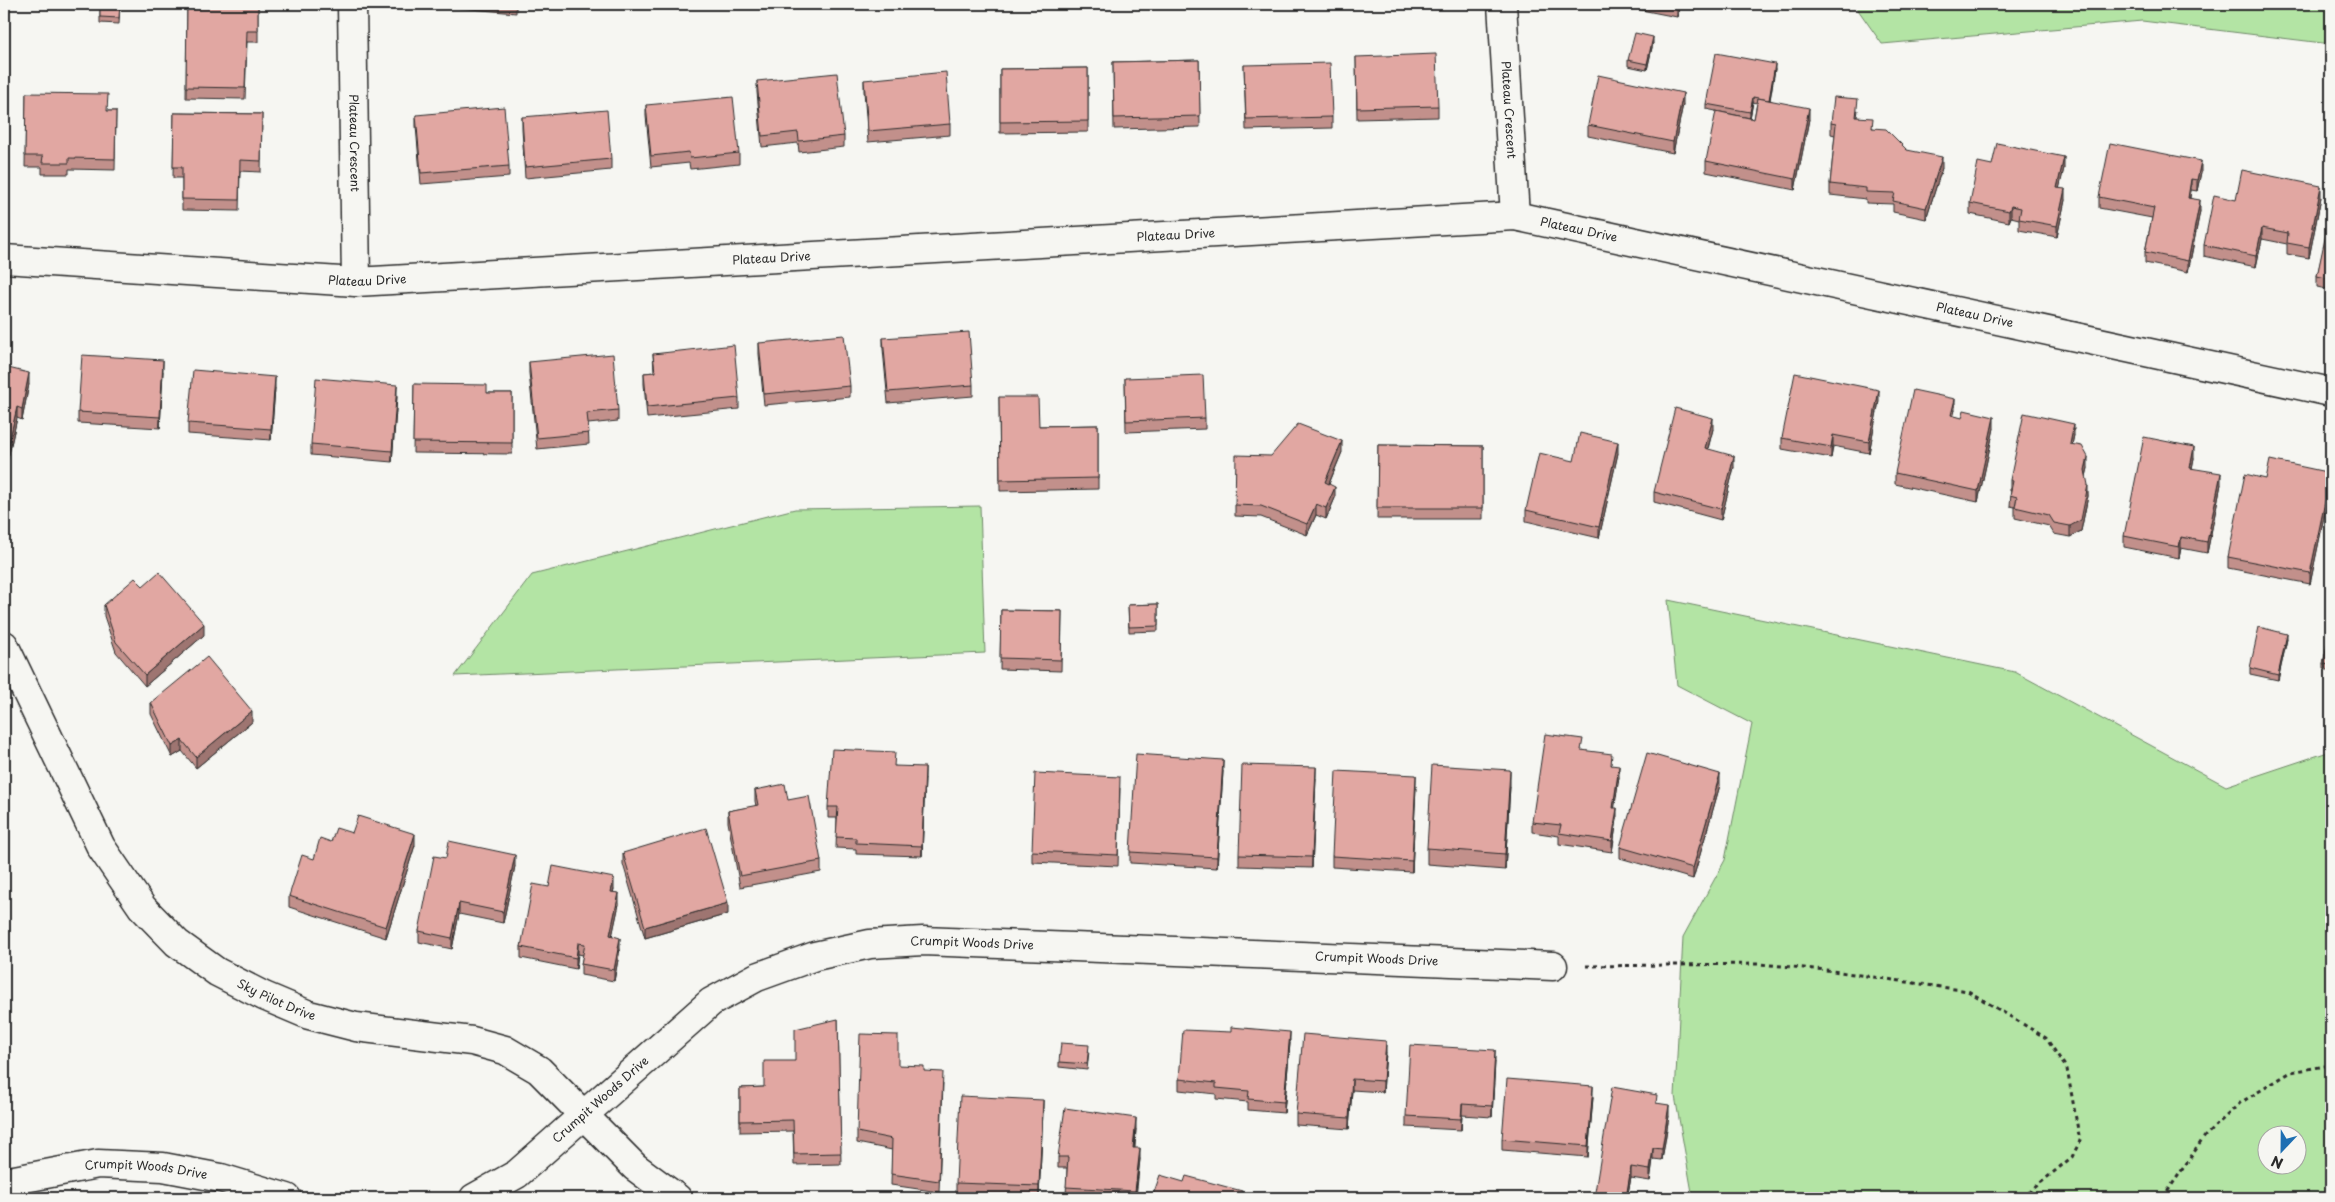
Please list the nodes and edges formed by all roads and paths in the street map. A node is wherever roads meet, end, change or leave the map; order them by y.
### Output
1 (352, 4) edge
2 (1502, 4) edge
3 (1515, 216) junction
4 (4, 259) edge
5 (356, 282) junction
6 (2331, 392) edge
7 (4, 645) edge
8 (1554, 966) joint
9 (2331, 1065) edge
10 (584, 1116) junction
11 (4, 1182) edge
12 (287, 1198) edge
13 (474, 1198) edge
14 (677, 1198) edge
15 (2022, 1198) edge
16 (2163, 1198) edge

1 - 5 street, Plateau Crescent
2 - 3 street, Plateau Crescent
3 - 5 street, Plateau Drive
3 - 6 street, Plateau Drive
4 - 5 street, Plateau Drive
7 - 10 street, Sky Pilot Drive
8 - 10 street, Crumpit Woods Drive
8 - 15 path
9 - 16 path
10 - 13 street, Crumpit Woods Drive
10 - 14 street, Sky Pilot Drive
11 - 12 street, Crumpit Woods Drive

